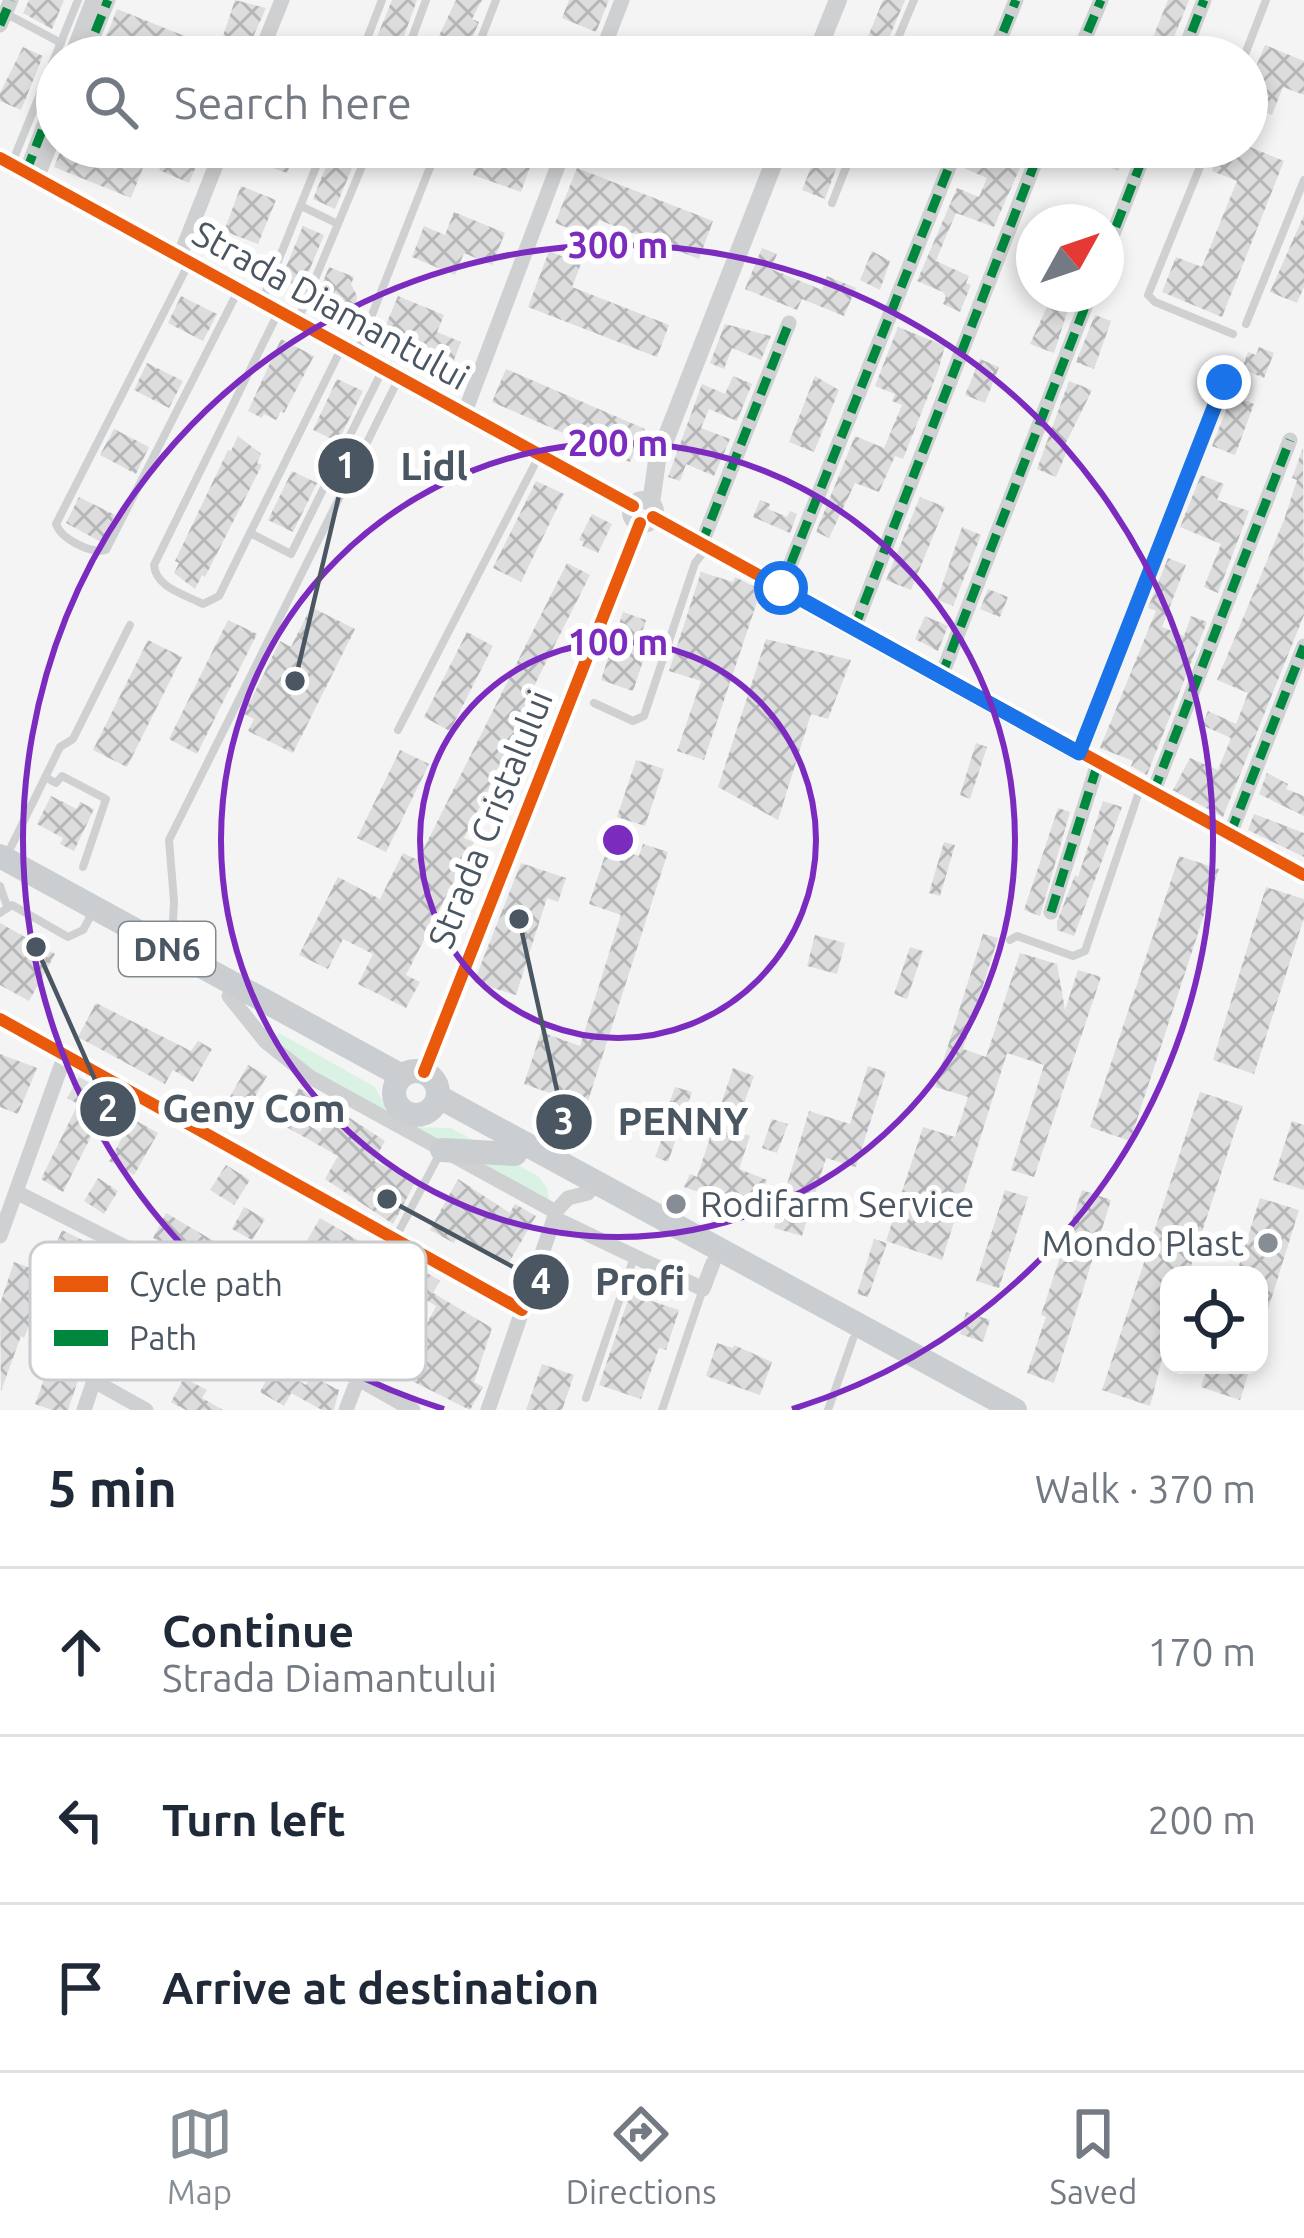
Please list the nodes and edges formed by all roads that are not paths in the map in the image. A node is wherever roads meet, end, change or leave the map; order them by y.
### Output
1 (78, 0) edge
2 (93, 0) edge
3 (108, 0) edge
4 (282, 0) edge
5 (382, 0) edge
6 (426, 0) edge
7 (496, 0) edge
8 (622, 0) edge
9 (834, 0) edge
10 (914, 0) edge
11 (1016, 0) edge
12 (1101, 0) edge
13 (1204, 0) edge
14 (1266, 0) edge
15 (5, 13) edge
16 (820, 35) edge
17 (43, 36) edge
18 (69, 36) edge
19 (74, 36) edge
20 (93, 36) edge
21 (267, 36) edge
22 (368, 36) edge
23 (413, 36) edge
24 (482, 36) edge
25 (608, 36) edge
26 (899, 36) edge
27 (1001, 36) edge
28 (1086, 36) edge
29 (1190, 36) edge
30 (1252, 36) edge
31 (36, 124) edge
32 (36, 133) edge
33 (18, 168) edge
34 (217, 168) edge
35 (316, 168) edge
36 (361, 168) edge
37 (429, 168) edge
38 (557, 168) edge
39 (768, 168) edge
40 (846, 168) edge
41 (949, 168) edge
42 (1032, 168) edge
43 (1139, 168) edge
44 (1199, 168) edge
45 (1304, 180) edge
46 (832, 203) dead end
47 (301, 206) junction
48 (1124, 206) edge
49 (338, 224) junction
50 (185, 259) junction
51 (238, 289) junction
52 (262, 302) junction
53 (279, 311) junction
54 (1083, 312) edge
55 (298, 322) junction
56 (789, 323) dead end
57 (1246, 323) dead end
58 (1233, 334) dead end
59 (350, 350) junction
60 (383, 368) junction
61 (400, 376) junction
62 (1224, 382) dead end
63 (465, 412) junction
64 (1290, 440) dead end
65 (539, 455) junction
66 (643, 510) junction
67 (250, 533) junction
68 (704, 547) junction
69 (781, 588) junction
70 (130, 626) dead end
71 (854, 629) junction
72 (1304, 646) edge
73 (941, 676) junction
74 (595, 703) dead end
75 (398, 730) dead end
76 (1079, 753) junction
77 (1098, 763) junction
78 (45, 777) junction
79 (1147, 789) junction
80 (1229, 834) junction
81 (82, 867) dead end
82 (2, 870) edge
83 (1304, 875) edge
84 (3, 910) edge
85 (1051, 912) dead end
86 (172, 916) junction
87 (89, 920) junction
88 (142, 934) junction
89 (1010, 940) dead end
90 (174, 953) junction
91 (229, 996) junction
92 (0, 1018) edge
93 (65, 1054) junction
94 (407, 1079) junction
95 (435, 1103) junction
96 (442, 1150) junction
97 (515, 1154) junction
98 (16, 1192) junction
99 (588, 1193) junction
100 (555, 1213) junction
101 (0, 1236) edge
102 (395, 1239) junction
103 (115, 1242) edge
104 (400, 1242) edge
105 (426, 1256) edge
106 (634, 1256) junction
107 (712, 1263) junction
108 (703, 1289) junction
109 (522, 1310) junction
110 (853, 1339) junction
111 (357, 1380) edge
112 (365, 1380) edge
113 (94, 1381) joint
114 (586, 1398) dead end
115 (84, 1410) edge
116 (146, 1410) edge
117 (346, 1410) edge
118 (413, 1410) edge
119 (488, 1410) edge
120 (662, 1410) edge
121 (828, 1410) edge
122 (983, 1410) edge
123 (1015, 1410) edge

1 - 18 lane
2 - 19 street
3 - 20 street
4 - 21 street
5 - 22 lane
6 - 23 lane
7 - 24 lane
8 - 25 street
9 - 16 street
10 - 26 lane
11 - 27 street
12 - 28 street
13 - 29 street
14 - 30 lane
15 - 17 lane
31 - 33 lane
32 - 33 street
33 - 50 street, Strada Diamantului
34 - 50 street
35 - 47 lane
36 - 49 lane
37 - 59 lane, Strada Diamantului
38 - 63 street
39 - 66 street, Strada Cristalului
40 - 46 lane
41 - 69 street
42 - 71 street
43 - 48 street
44 - 58 lane
45 - 57 lane
47 - 49 lane
47 - 52 lane
49 - 55 lane
50 - 51 street, Strada Diamantului
50 - 51 lane
51 - 52 street, Strada Diamantului
52 - 53 street, Strada Diamantului
53 - 55 street, Strada Diamantului
53 - 67 lane
54 - 73 street
55 - 59 street, Strada Diamantului
56 - 68 street
59 - 60 street, Strada Diamantului
59 - 67 lane
60 - 61 street, Strada Diamantului
60 - 67 lane
61 - 63 street, Strada Diamantului
61 - 86 lane
62 - 76 street
63 - 65 street, Strada Diamantului
64 - 79 street
65 - 66 street, Strada Diamantului
65 - 75 lane
66 - 68 street, Strada Diamantului
66 - 94 street, Strada Cristalului
68 - 69 street, Strada Diamantului
68 - 74 lane
69 - 71 street, Strada Diamantului
70 - 78 lane
71 - 73 street, Strada Diamantului
72 - 80 street
73 - 76 street, Strada Diamantului
76 - 77 street, Strada Diamantului
77 - 79 street, Strada Diamantului
77 - 85 street
78 - 81 lane
78 - 82 lane
79 - 80 street, Strada Diamantului
79 - 89 lane
80 - 83 street, Strada Diamantului
82 - 84 lane
82 - 87 main road, DN6
82 - 88 main road, DN6
84 - 87 lane
86 - 88 lane
86 - 90 lane
87 - 91 main road, DN6
88 - 90 main road, DN6
90 - 94 main road, DN6
91 - 94 main road, DN6
91 - 96 street
92 - 93 street
93 - 98 street
93 - 102 street
94 - 95 main road, DN6
94 - 95 main road, DN6
95 - 97 main road, DN6
95 - 123 main road, DN6
96 - 97 main road
96 - 100 street
96 - 102 lane
97 - 99 main road, DN6
98 - 101 street
98 - 103 street
99 - 100 street
99 - 107 main road, DN6
100 - 106 street
100 - 109 street
102 - 104 street
105 - 109 street
106 - 108 street
106 - 114 lane
107 - 108 street
107 - 110 main road, DN6
108 - 120 lane
109 - 119 street
110 - 121 lane
110 - 122 main road, DN6
111 - 117 street
112 - 118 street
113 - 115 street
113 - 116 street

